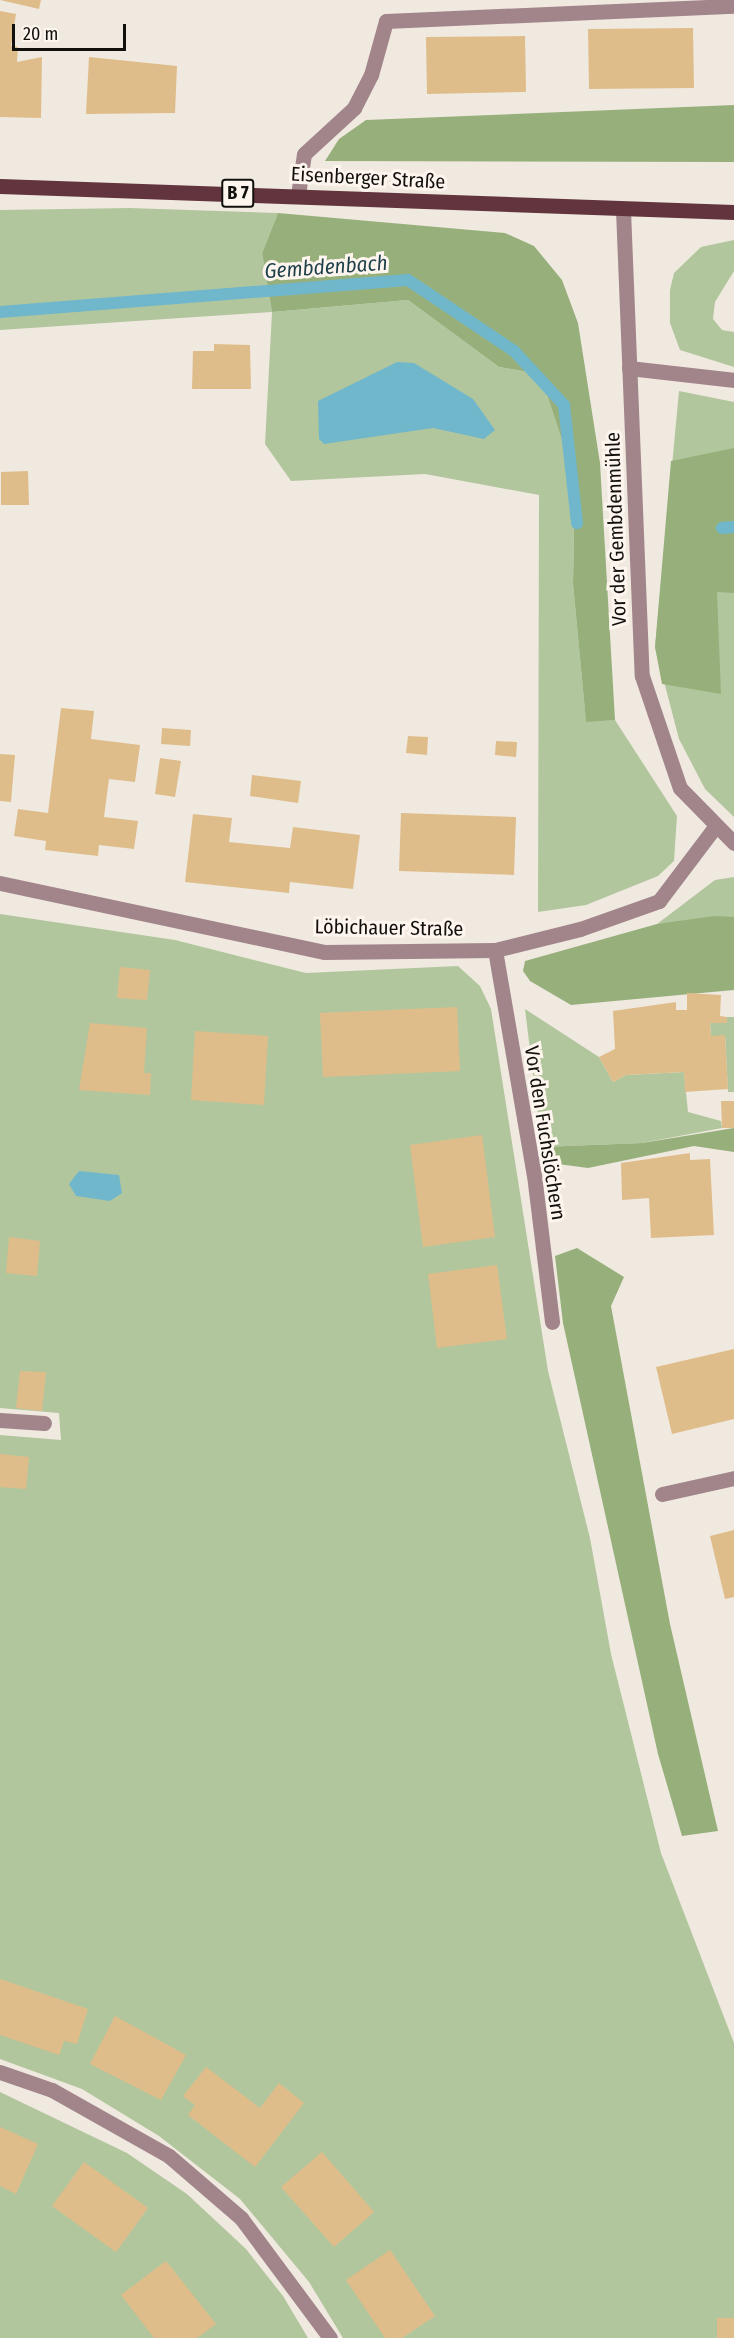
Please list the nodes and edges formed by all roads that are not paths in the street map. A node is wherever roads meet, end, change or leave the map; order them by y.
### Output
1 (734, 6) edge
2 (0, 186) edge
3 (298, 195) junction
4 (623, 210) junction
5 (734, 212) edge
6 (629, 368) junction
7 (734, 380) edge
8 (715, 827) junction
9 (734, 843) edge
10 (0, 883) edge
11 (495, 950) junction
12 (552, 1322) dead end
13 (0, 1420) edge
14 (44, 1424) dead end
15 (734, 1478) edge
16 (662, 1494) dead end
17 (0, 2072) edge
18 (330, 2338) edge

1 - 3 street
2 - 3 main road, Eisenberger Straße / B 7
3 - 4 main road, Eisenberger Straße / B 7
4 - 5 main road, Eisenberger Straße / B 7
4 - 6 street, Vor der Gembdenmühle
6 - 7 street
6 - 8 street, Vor der Gembdenmühle
8 - 9 street
8 - 11 street, Löbichauer Straße
10 - 11 street, Löbichauer Straße
11 - 12 street, Vor den Fuchslöchern
13 - 14 street
15 - 16 street
17 - 18 street

